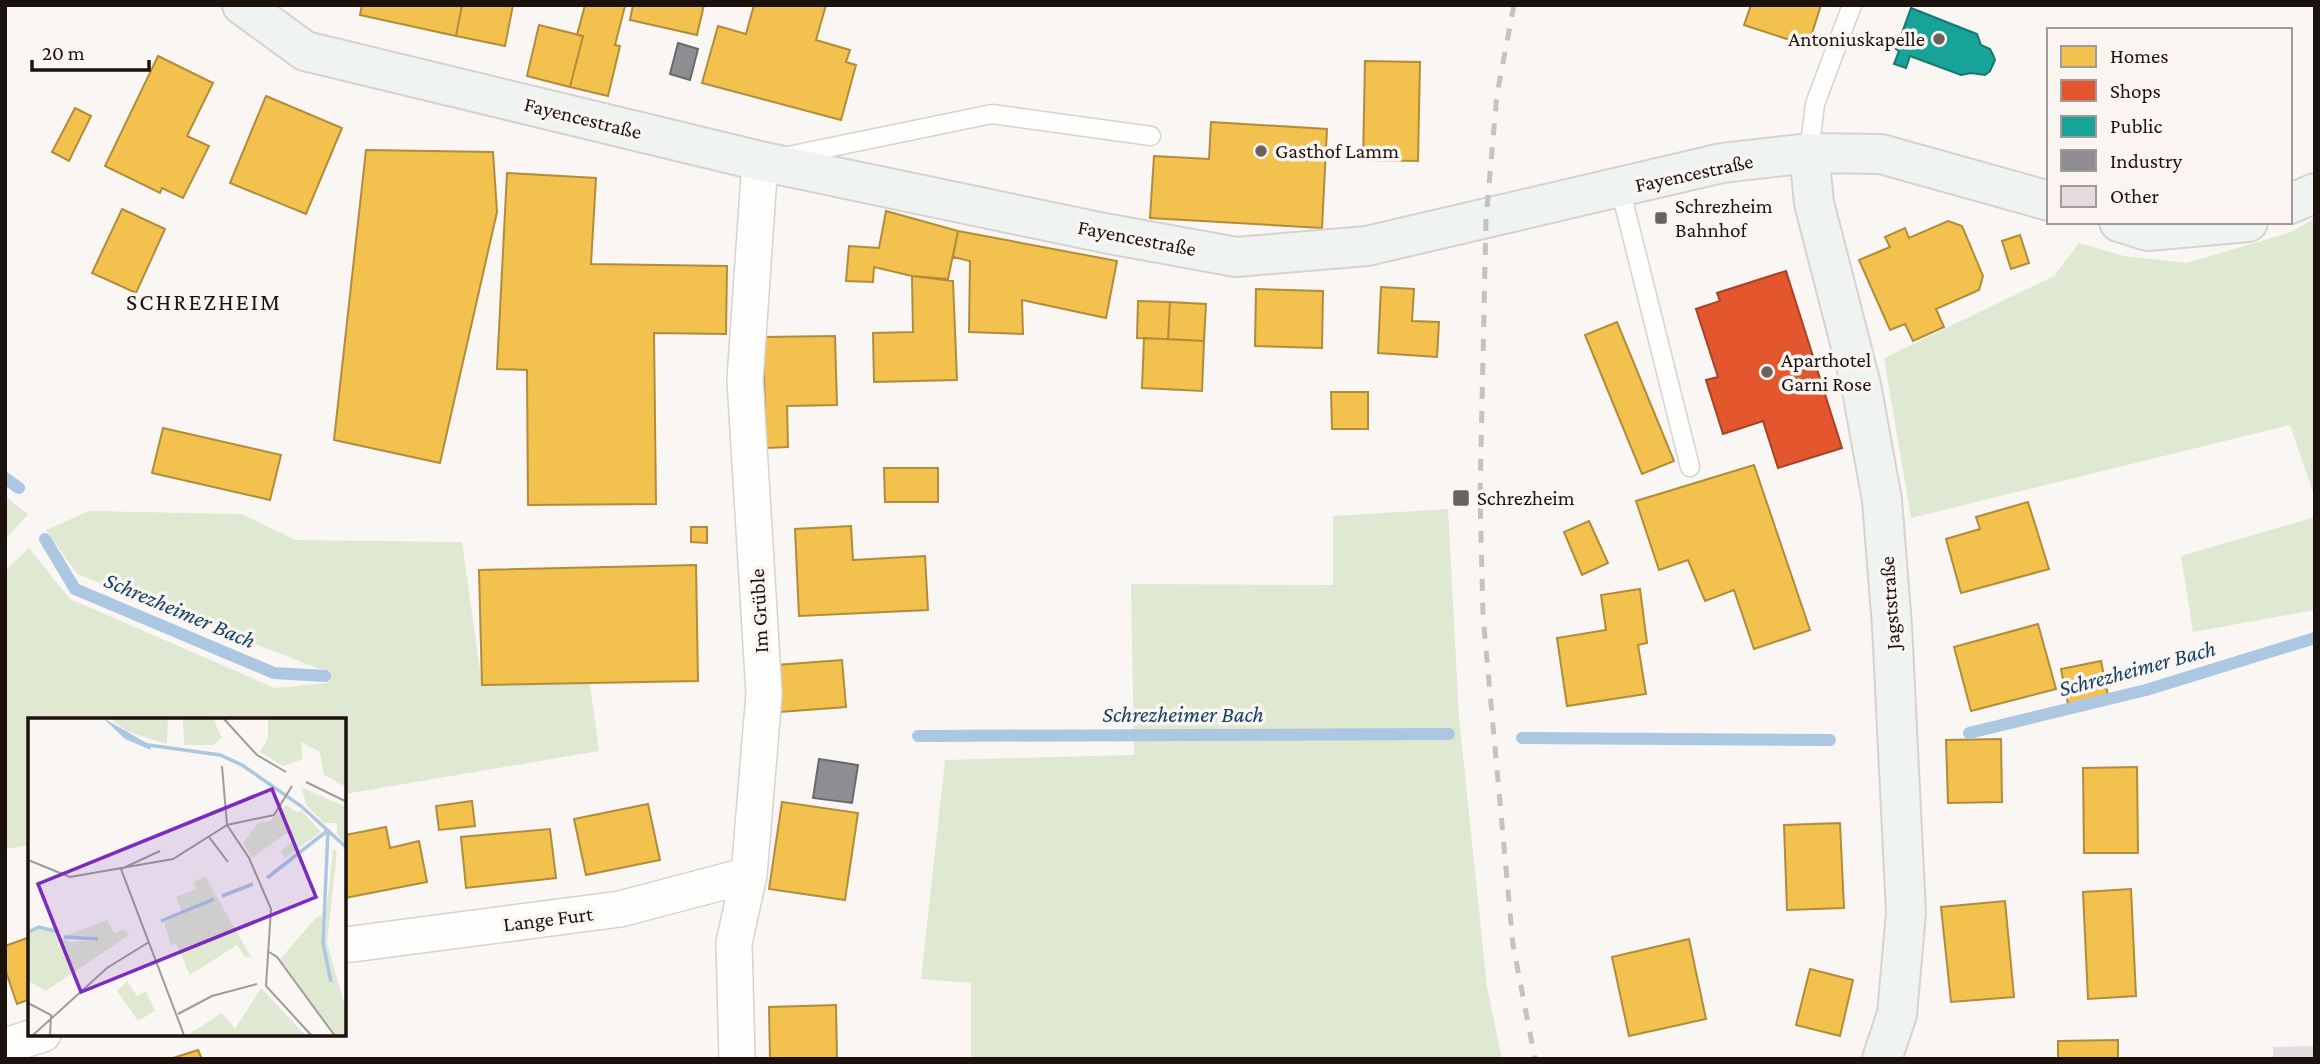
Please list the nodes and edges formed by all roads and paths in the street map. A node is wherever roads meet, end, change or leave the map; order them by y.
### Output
1 (242, 5) edge
2 (1852, 5) edge
3 (1151, 136) dead end
4 (1808, 153) junction
5 (761, 161) junction
6 (1620, 188) junction
7 (2315, 193) edge
8 (2047, 200) edge
9 (2292, 203) edge
10 (2125, 224) edge
11 (2226, 224) edge
12 (1690, 467) dead end
13 (749, 875) junction
14 (346, 945) edge
15 (37, 1036) edge
16 (5, 1046) edge
17 (737, 1059) edge
18 (1882, 1059) edge

1 - 5 street, Fayencestraße
2 - 4 lane
3 - 5 lane
4 - 6 street, Fayencestraße
4 - 8 street, Fayencestraße
4 - 18 street, Jagststraße
5 - 6 street, Fayencestraße
5 - 13 street, Im Grüble
6 - 12 lane
7 - 9 street
10 - 11 street
13 - 14 street, Lange Furt
13 - 17 street, Im Grüble
15 - 16 street

